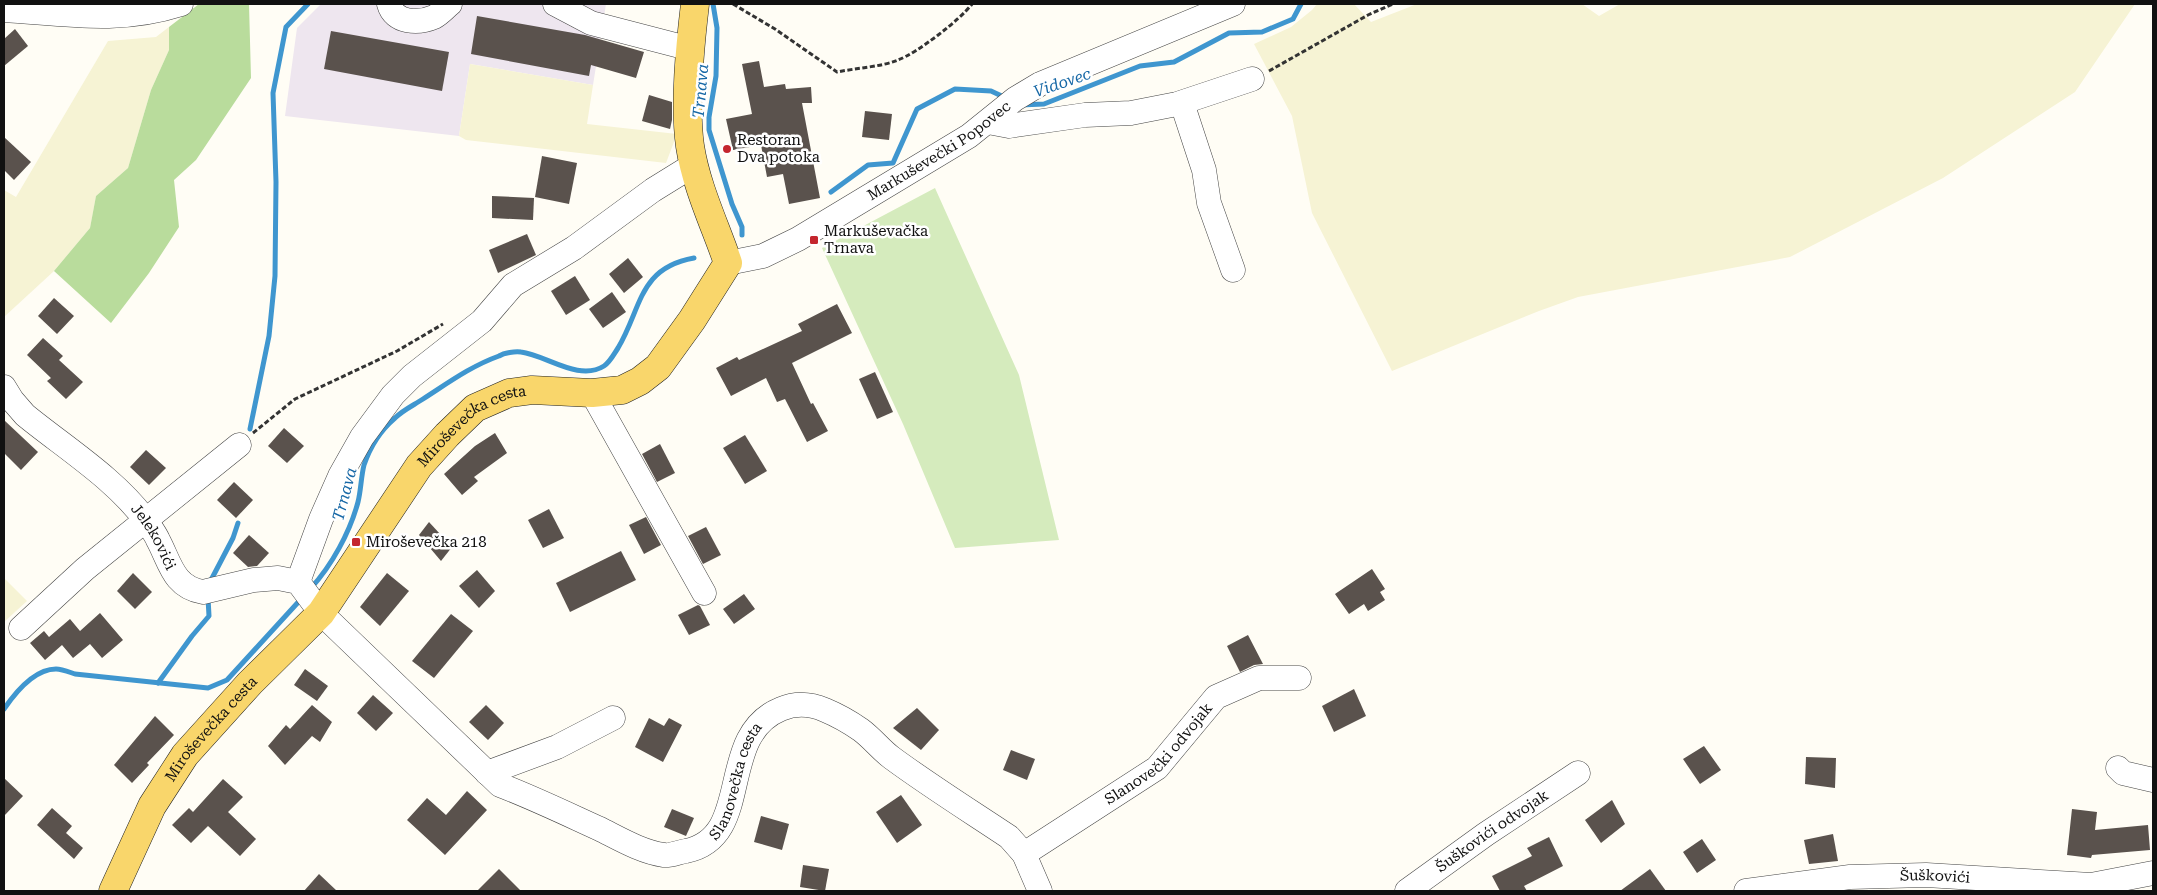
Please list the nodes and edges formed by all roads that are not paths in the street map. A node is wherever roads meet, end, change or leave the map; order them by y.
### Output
1 (181, 4) edge
2 (389, 4) edge
3 (450, 4) edge
4 (555, 4) edge
5 (695, 4) edge
6 (1233, 4) edge
7 (4, 10) edge
8 (691, 49) junction
9 (1252, 79) road end
10 (1182, 103) junction
11 (1000, 111) junction
12 (695, 164) junction
13 (728, 263) junction
14 (1233, 270) dead end
15 (4, 387) edge
16 (592, 394) junction
17 (239, 445) road end
18 (145, 520) junction
19 (704, 593) dead end
20 (308, 595) junction
21 (21, 628) dead end
22 (1299, 678) dead end
23 (612, 718) dead end
24 (2118, 768) dead end
25 (487, 773) junction
26 (1578, 773) dead end
27 (2153, 780) edge
28 (1024, 854) junction
29 (2153, 873) edge
30 (113, 891) edge
31 (1040, 891) edge
32 (1407, 891) edge
33 (1746, 891) edge

1 - 7 street
2 - 3 street
4 - 8 street
5 - 8 main road
6 - 11 street, Markuševečki Popovec
8 - 12 main road
9 - 10 street
10 - 11 street
10 - 14 street
11 - 13 street, Markuševečki Popovec
12 - 13 main road
12 - 20 street
13 - 16 main road, Miroševečka cesta
15 - 18 street, Jelekovići
16 - 19 street
16 - 20 main road, Miroševečka cesta
17 - 18 street
18 - 20 street, Jelekovići
18 - 21 street
20 - 25 street, Slanovečka cesta
20 - 30 main road, Miroševečka cesta
22 - 28 street, Slanovečki odvojak
23 - 25 street
24 - 27 street
25 - 28 street, Slanovečka cesta
26 - 32 street, Šuškovići odvojak
28 - 31 street, Slanovečka cesta
29 - 33 street, Šuškovići

